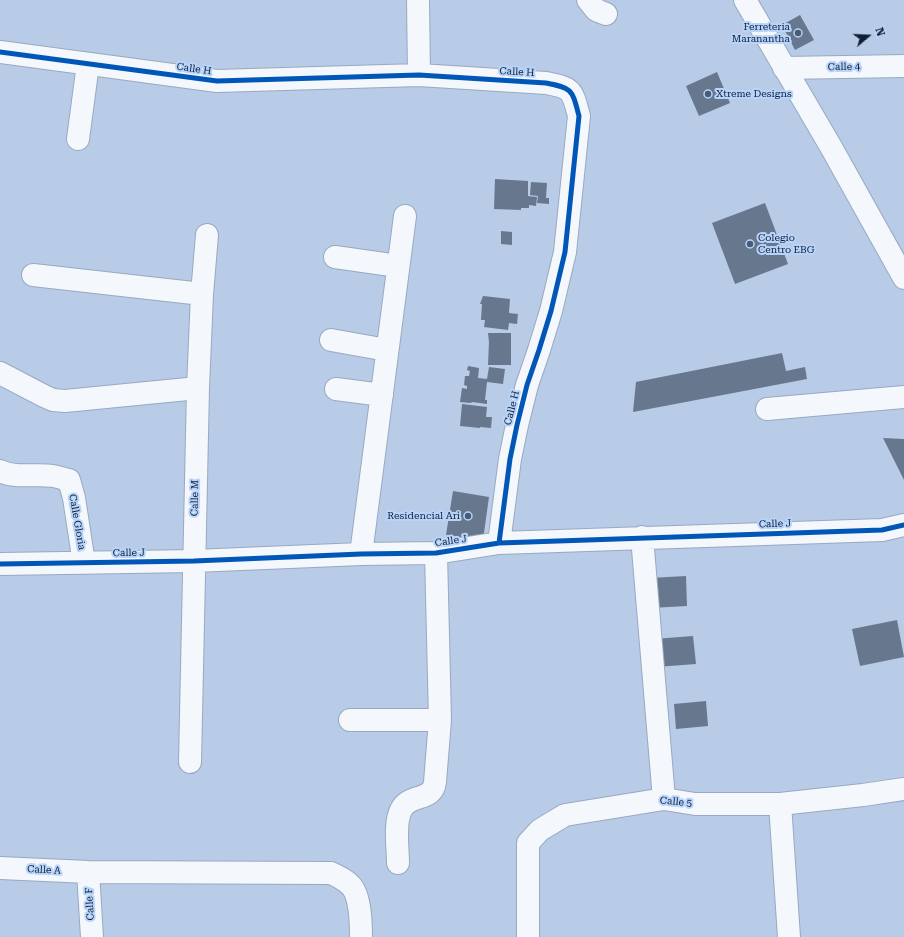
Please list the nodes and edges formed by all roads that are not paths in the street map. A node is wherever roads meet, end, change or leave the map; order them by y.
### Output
1 (418, 0) edge
2 (588, 0) edge
3 (745, 0) edge
4 (606, 14) dead end
5 (0, 52) edge
6 (88, 64) junction
7 (904, 66) edge
8 (784, 68) junction
9 (419, 76) junction
10 (78, 139) dead end
11 (404, 216) dead end
12 (207, 235) dead end
13 (897, 253) edge
14 (335, 257) dead end
15 (398, 266) junction
16 (33, 275) dead end
17 (904, 278) edge
18 (202, 294) junction
19 (331, 340) dead end
20 (387, 350) junction
21 (0, 372) edge
22 (198, 388) junction
23 (336, 389) dead end
24 (382, 395) junction
25 (904, 397) edge
26 (767, 409) dead end
27 (0, 471) edge
28 (904, 525) edge
29 (642, 537) junction
30 (499, 543) junction
31 (436, 553) junction
32 (361, 554) junction
33 (194, 561) junction
34 (84, 563) junction
35 (0, 564) edge
36 (350, 720) dead end
37 (440, 720) junction
38 (190, 762) dead end
39 (904, 789) edge
40 (664, 799) junction
41 (780, 804) junction
42 (398, 863) dead end
43 (0, 868) edge
44 (88, 872) junction
45 (92, 937) edge
46 (361, 937) edge
47 (528, 937) edge
48 (789, 937) edge

1 - 9 street
2 - 4 street
3 - 8 street
5 - 6 street, Calle H
6 - 9 street, Calle H
6 - 10 street
7 - 8 street, Calle 4
8 - 13 street
9 - 30 street, Calle H
11 - 15 street
12 - 18 street, Calle M
13 - 17 street
14 - 15 street
15 - 20 street
16 - 18 street
18 - 22 street, Calle M
19 - 20 street
20 - 24 street
21 - 22 street
22 - 33 street, Calle M
23 - 24 street
24 - 32 street
25 - 26 street
27 - 34 street, Calle Gloria
28 - 29 street, Calle J
29 - 30 street, Calle J
29 - 40 street
30 - 31 street, Calle J
31 - 32 street, Calle J
31 - 37 street
32 - 33 street, Calle J
33 - 34 street, Calle J
33 - 38 street, Calle M
34 - 35 street, Calle J
36 - 37 street
37 - 42 street
39 - 41 street, Calle 5
40 - 41 street, Calle 5
40 - 47 street, Calle 5
41 - 48 street
43 - 44 street, Calle A
44 - 45 street, Calle F
44 - 46 street, Calle A

